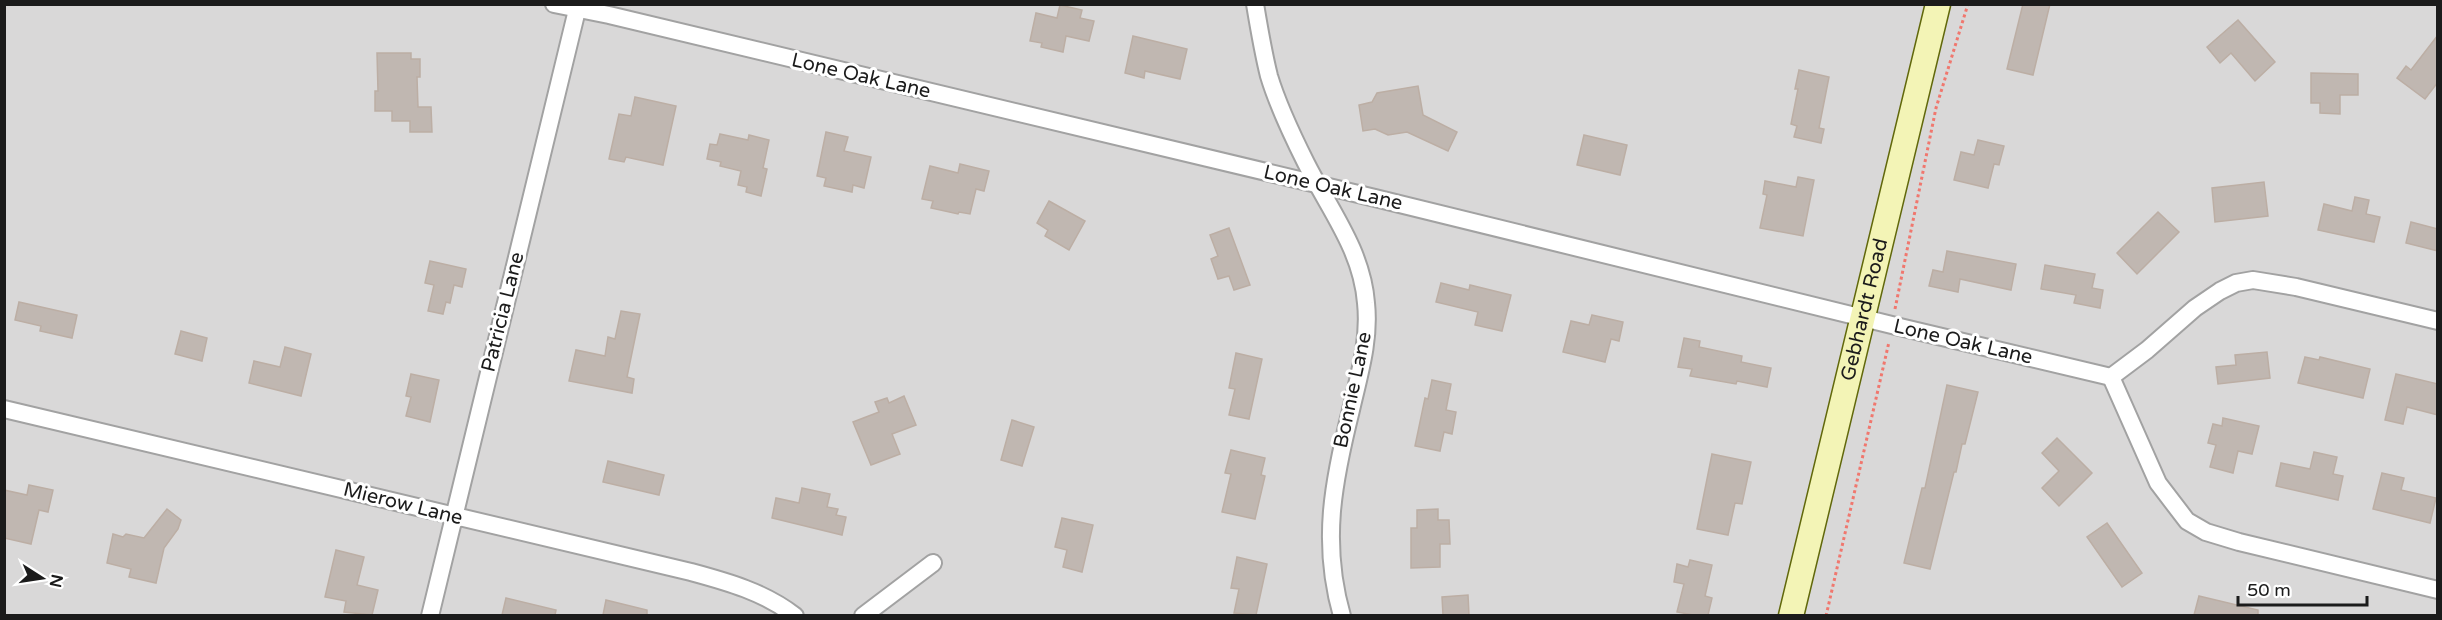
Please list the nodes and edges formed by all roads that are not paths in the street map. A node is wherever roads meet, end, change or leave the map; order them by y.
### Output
1 (554, 4) edge
2 (1255, 4) edge
3 (1938, 4) edge
4 (577, 10) junction
5 (1320, 185) junction
6 (1863, 318) junction
7 (2438, 321) edge
8 (2111, 377) junction
9 (4, 409) edge
10 (453, 517) junction
11 (933, 563) dead end
12 (2438, 590) edge
13 (430, 615) edge
14 (795, 615) edge
15 (862, 615) edge
16 (1342, 615) edge
17 (1791, 615) edge

1 - 4 street, Lone Oak Lane
2 - 5 street, Bonnie Lane
3 - 6 street, Gebhardt Road
4 - 5 street, Lone Oak Lane
4 - 10 street, Patricia Lane
5 - 6 street, Lone Oak Lane
5 - 16 street, Bonnie Lane
6 - 8 street, Lone Oak Lane
6 - 17 street, Gebhardt Road
7 - 8 street
8 - 12 street
9 - 10 street, Mierow Lane
10 - 13 street, Patricia Lane
10 - 14 street, Mierow Lane
11 - 15 street

